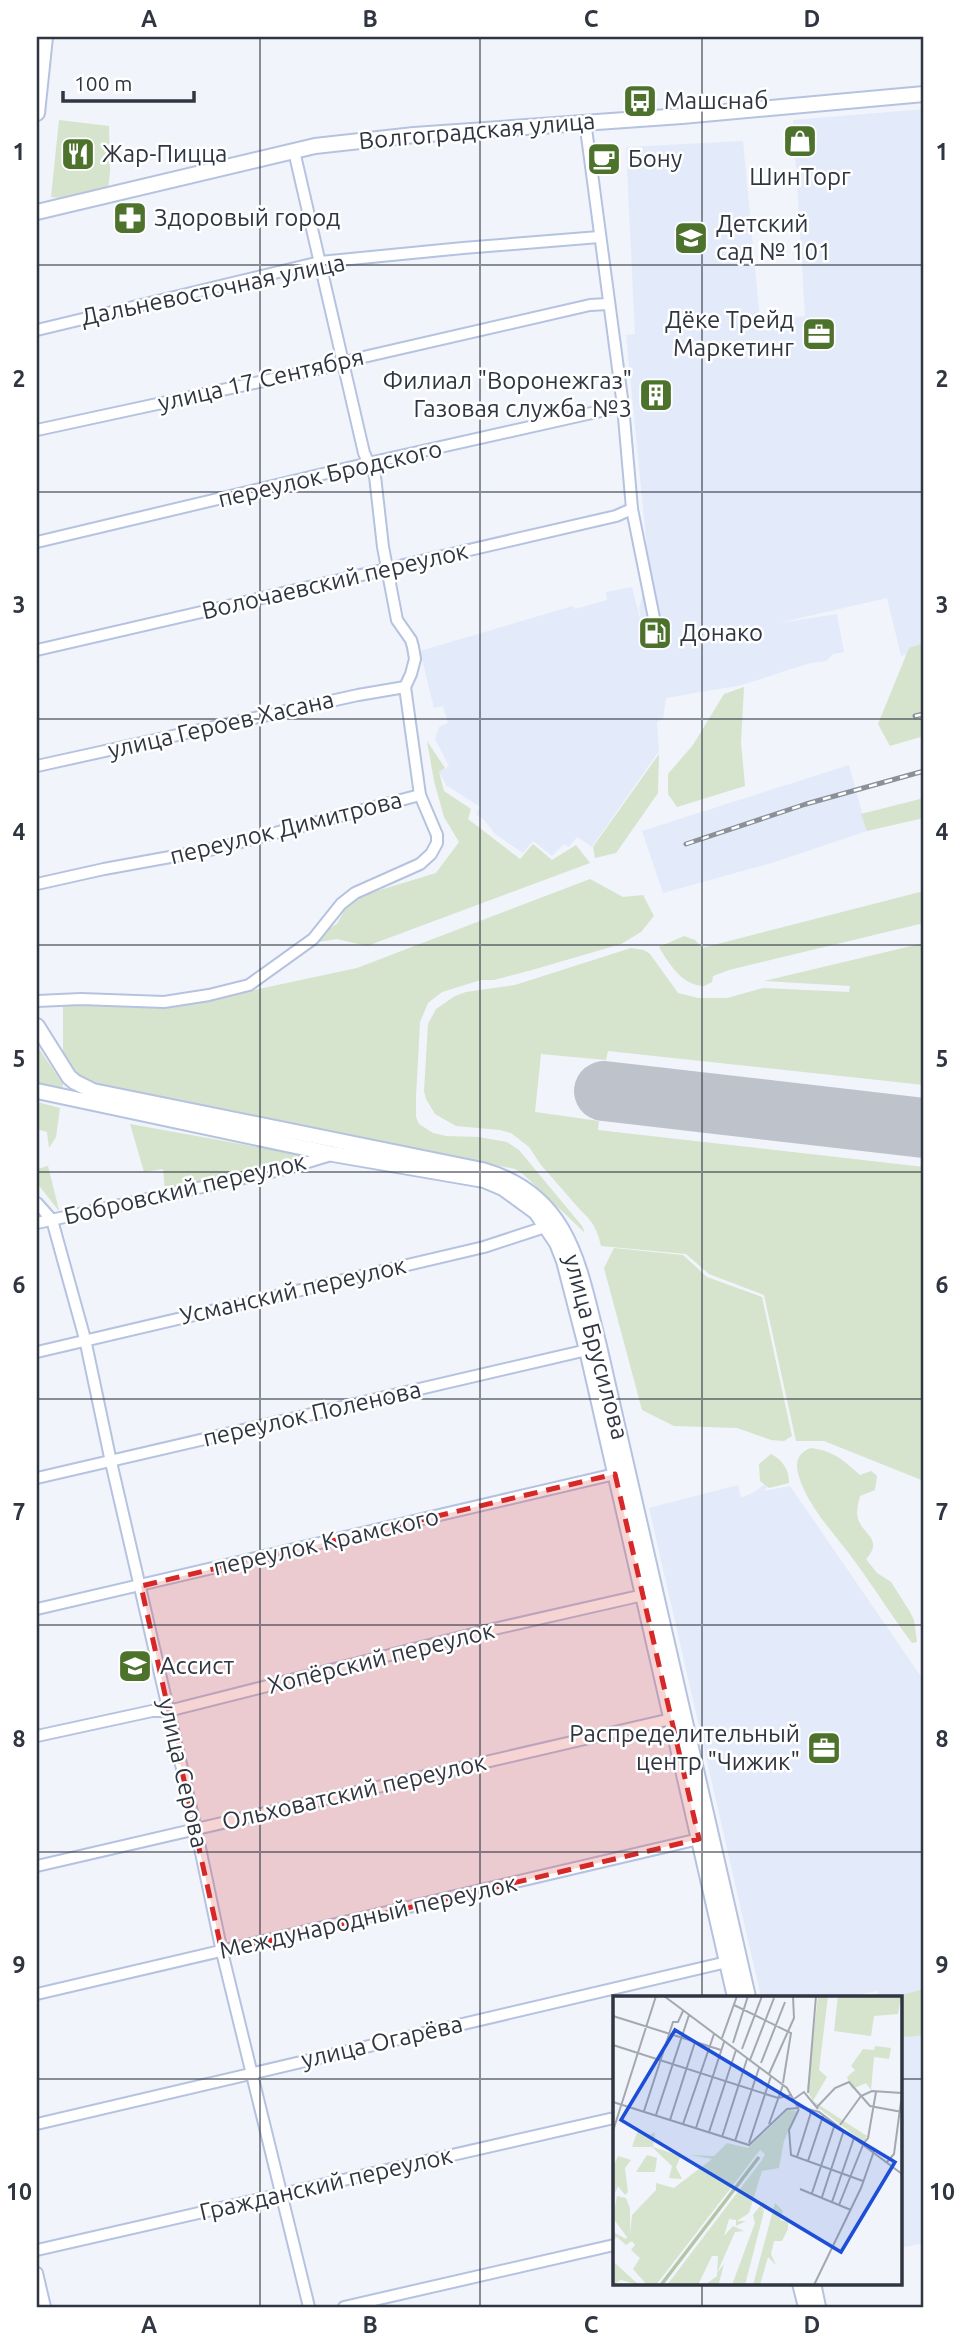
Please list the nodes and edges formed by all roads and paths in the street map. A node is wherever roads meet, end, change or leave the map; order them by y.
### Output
1 (44, 37) edge
2 (39, 64) edge
3 (924, 94) edge
4 (37, 113) edge
5 (585, 121) junction
6 (294, 151) junction
7 (37, 212) edge
8 (599, 237) junction
9 (320, 262) junction
10 (608, 304) junction
11 (37, 330) edge
12 (342, 364) junction
13 (623, 406) junction
14 (37, 430) edge
15 (369, 463) junction
16 (632, 509) junction
17 (37, 542) edge
18 (387, 568) junction
19 (654, 618) dead end
20 (37, 650) edge
21 (405, 687) junction
22 (37, 766) edge
23 (420, 795) junction
24 (37, 884) edge
25 (37, 1001) edge
26 (37, 1026) edge
27 (37, 1091) edge
28 (333, 1154) junction
29 (37, 1203) edge
30 (52, 1220) junction
31 (37, 1223) edge
32 (548, 1226) junction
33 (85, 1339) junction
34 (587, 1350) junction
35 (37, 1352) edge
36 (111, 1462) junction
37 (615, 1474) junction
38 (37, 1478) edge
39 (141, 1586) junction
40 (643, 1595) junction
41 (37, 1609) edge
42 (168, 1711) junction
43 (671, 1719) junction
44 (37, 1737) edge
45 (691, 1777) junction
46 (196, 1829) junction
47 (699, 1839) junction
48 (37, 1866) edge
49 (222, 1952) junction
50 (727, 1962) junction
51 (37, 1994) edge
52 (735, 1996) edge
53 (748, 1996) edge
54 (253, 2073) junction
55 (613, 2118) edge
56 (37, 2124) edge
57 (283, 2195) junction
58 (613, 2245) edge
59 (37, 2250) edge
60 (37, 2273) edge
61 (800, 2284) edge
62 (813, 2284) edge
63 (45, 2307) edge
64 (309, 2307) edge
65 (344, 2307) edge
66 (806, 2307) edge
67 (818, 2307) edge

1 - 2 main road
2 - 4 main road
3 - 5 main road, Волгоградская улица
5 - 6 main road, Волгоградская улица
5 - 8 street
6 - 7 main road, Волгоградская улица
6 - 9 street, переулок Димитрова
8 - 9 street, Дальневосточная улица
8 - 10 street
9 - 11 street, Дальневосточная улица
9 - 12 street, переулок Димитрова
10 - 12 street, улица 17 Сентября
10 - 13 street
12 - 14 street, улица 17 Сентября
12 - 15 street, переулок Димитрова
13 - 15 street, переулок Бродского
13 - 16 street
15 - 17 street, переулок Бродского
15 - 18 street, переулок Димитрова
16 - 18 street, Волочаевский переулок
16 - 19 street
18 - 20 street, Волочаевский переулок
18 - 21 street, переулок Димитрова
21 - 22 street, улица Героев Хасана
21 - 23 street, переулок Димитрова
23 - 24 street, переулок Димитрова
23 - 25 street
26 - 45 main road, улица Брусилова
27 - 28 main road, улица Брусилова
28 - 30 street, Бобровский переулок
28 - 32 main road, улица Брусилова
29 - 30 street, улица Серова
30 - 31 street, Бобровский переулок
30 - 33 street, улица Серова
32 - 33 street, Усманский переулок
32 - 34 main road, улица Брусилова
33 - 35 street, Усманский переулок
33 - 36 street, улица Серова
34 - 36 street, переулок Поленова
34 - 37 main road, улица Брусилова
36 - 38 street, переулок Поленова
36 - 39 street, улица Серова
37 - 39 street, переулок Крамского
37 - 40 main road, улица Брусилова
39 - 41 street, переулок Крамского
39 - 42 street, улица Серова
40 - 42 street, Хопёрский переулок
40 - 43 main road, улица Брусилова
42 - 44 street, Хопёрский переулок
42 - 46 street, улица Серова
43 - 45 main road, улица Брусилова
43 - 46 street, Ольховатский переулок
45 - 47 main road, улица Брусилова
45 - 53 main road, улица Брусилова
46 - 48 street, Ольховатский переулок
46 - 49 street, улица Серова
47 - 49 street, Международный переулок
47 - 50 main road, улица Брусилова
49 - 51 street, Международный переулок
49 - 54 street, улица Серова
50 - 52 main road, улица Брусилова
50 - 54 street, улица Огарёва
54 - 56 street, улица Огарёва
54 - 57 street, улица Серова
55 - 57 street, Гражданский переулок
57 - 59 street, Гражданский переулок
57 - 64 street, улица Серова
58 - 65 street
60 - 63 street
61 - 66 main road
62 - 67 main road

